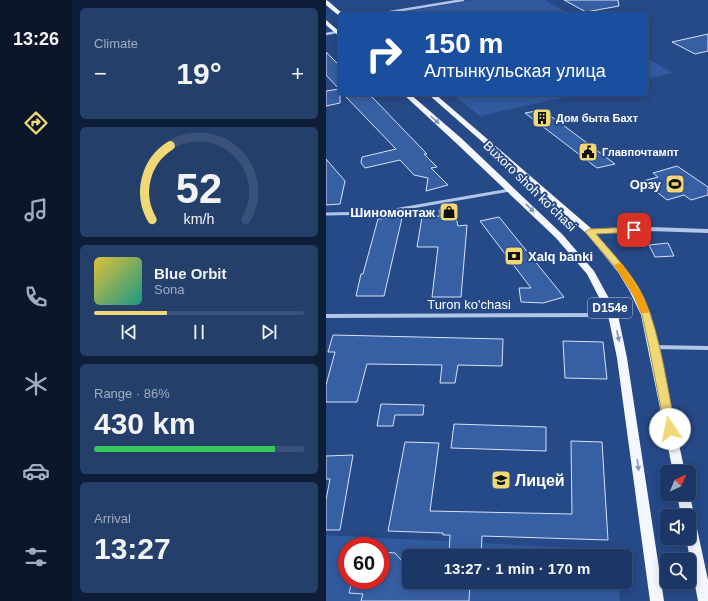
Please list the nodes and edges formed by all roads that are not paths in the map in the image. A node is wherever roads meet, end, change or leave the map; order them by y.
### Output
1 (463, 0) edge
2 (326, 2) edge
3 (338, 12) edge
4 (390, 12) edge
5 (333, 21) dead end
6 (326, 22) edge
7 (338, 33) edge
8 (326, 34) edge
9 (409, 96) edge
10 (433, 96) edge
11 (468, 137) junction
12 (511, 190) junction
13 (326, 214) edge
14 (708, 231) edge
15 (590, 232) junction
16 (613, 315) junction
17 (326, 316) edge
18 (654, 347) junction
19 (708, 348) edge
20 (678, 465) edge
21 (694, 545) edge
22 (657, 601) edge
23 (705, 601) edge

1 - 4 street
2 - 3 main road
5 - 6 main road
6 - 7 main road
7 - 8 street
9 -> 11 main road, Buxoro shoh ko'chasi / D154e
10 - 11 main road, Buxoro shoh ko'chasi / D154e
11 - 12 main road, Buxoro shoh ko'chasi / D154e
11 - 15 main road, Buxoro shoh ko'chasi / D154e
12 - 13 street
12 -> 16 main road, Buxoro shoh ko'chasi / D154e
14 - 15 street
15 - 18 main road, Buxoro shoh ko'chasi / D154e
16 - 17 street, Turon ko'chasi
16 -> 22 main road, Buxoro shoh ko'chasi / D154e
18 - 19 street
18 - 20 main road, Buxoro shoh ko'chasi / D154e
21 - 23 main road

